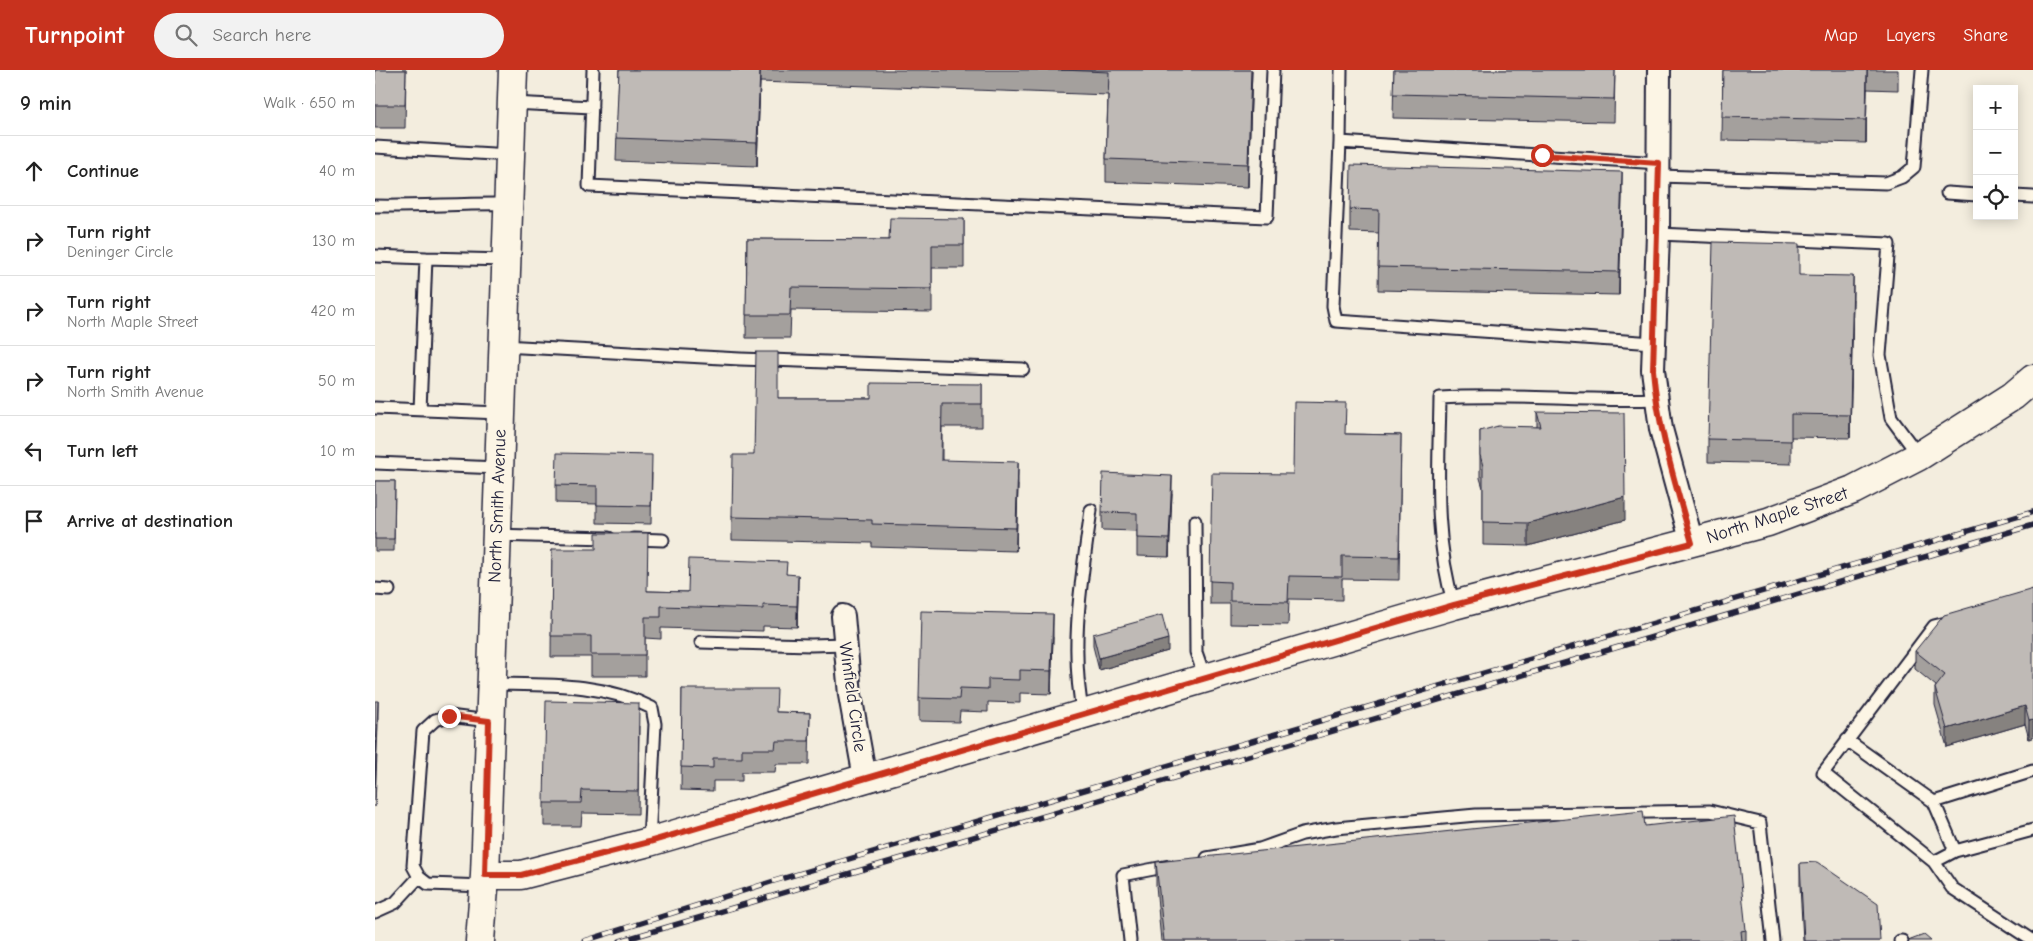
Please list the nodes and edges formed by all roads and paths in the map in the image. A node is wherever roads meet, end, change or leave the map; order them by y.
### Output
1 (513, 70) edge
2 (593, 70) edge
3 (1273, 70) edge
4 (1341, 70) edge
5 (1659, 70) edge
6 (1922, 70) edge
7 (512, 103) junction
8 (593, 106) junction
9 (1340, 142) junction
10 (375, 148) edge
11 (510, 156) junction
12 (1659, 170) junction
13 (1947, 194) dead end
14 (1973, 195) edge
15 (2018, 196) edge
16 (2033, 197) edge
17 (508, 204) junction
18 (375, 206) edge
19 (1658, 234) junction
20 (375, 256) edge
21 (426, 258) junction
22 (506, 260) junction
23 (1654, 343) junction
24 (503, 346) junction
25 (1023, 369) dead end
26 (2033, 379) edge
27 (1655, 399) junction
28 (375, 408) edge
29 (420, 410) junction
30 (500, 413) junction
31 (1919, 456) junction
32 (375, 463) edge
33 (499, 468) junction
34 (1091, 510) dead end
35 (1195, 522) dead end
36 (496, 535) junction
37 (663, 540) dead end
38 (1692, 543) junction
39 (375, 589) edge
40 (389, 590) dead end
41 (1454, 605) junction
42 (843, 616) dead end
43 (1961, 618) edge
44 (701, 642) dead end
45 (846, 644) junction
46 (1205, 678) junction
47 (490, 684) junction
48 (1083, 714) junction
49 (489, 721) junction
50 (1847, 740) junction
51 (2033, 771) edge
52 (865, 778) junction
53 (1934, 802) junction
54 (2033, 830) edge
55 (649, 842) junction
56 (1955, 851) junction
57 (1198, 860) edge
58 (1934, 862) junction
59 (1179, 864) edge
60 (419, 877) junction
61 (485, 881) junction
62 (375, 912) edge
63 (480, 941) edge
64 (1130, 941) edge
65 (1773, 941) edge
66 (2033, 941) edge

1 - 7 main road, North Smith Avenue
2 - 8 lane
3 - 8 lane
4 - 9 lane
5 - 12 street
6 - 12 lane
7 - 8 lane
7 - 11 main road, North Smith Avenue
9 - 12 lane
9 - 23 lane
10 - 11 lane
11 - 17 main road, North Smith Avenue
12 - 19 street
13 - 14 lane
15 - 16 lane
17 - 18 lane
17 - 22 main road, North Smith Avenue
19 - 23 street
19 - 31 lane
20 - 21 lane
21 - 22 lane
21 - 29 lane
22 - 24 main road, North Smith Avenue
23 - 27 street
24 - 25 lane
24 - 30 main road, North Smith Avenue
26 - 31 main road, North Maple Street
27 - 38 street
27 - 41 lane
28 - 29 lane
29 - 30 lane
30 - 33 main road, North Smith Avenue
31 - 38 main road, North Maple Street
32 - 33 lane
33 - 36 main road, North Smith Avenue
34 - 48 lane
35 - 46 lane
36 - 37 lane
36 - 47 main road, North Smith Avenue
38 - 41 main road, North Maple Street
39 - 40 lane
41 - 46 main road, North Maple Street
42 - 45 street, Winfield Circle
43 - 50 lane
44 - 45 lane
45 - 52 street, Winfield Circle
46 - 48 main road, North Maple Street
47 - 49 main road, North Smith Avenue
47 - 55 lane
48 - 52 main road, North Maple Street
49 - 60 lane
49 - 61 main road, North Smith Avenue
50 - 53 lane
50 - 58 lane
51 - 53 lane
52 - 55 main road, North Maple Street
53 - 56 lane
54 - 56 lane
55 - 61 main road, North Maple Street
56 - 58 lane
57 - 65 lane
58 - 66 lane
59 - 64 lane
60 - 61 lane
60 - 62 lane
61 - 63 main road, North Smith Avenue

